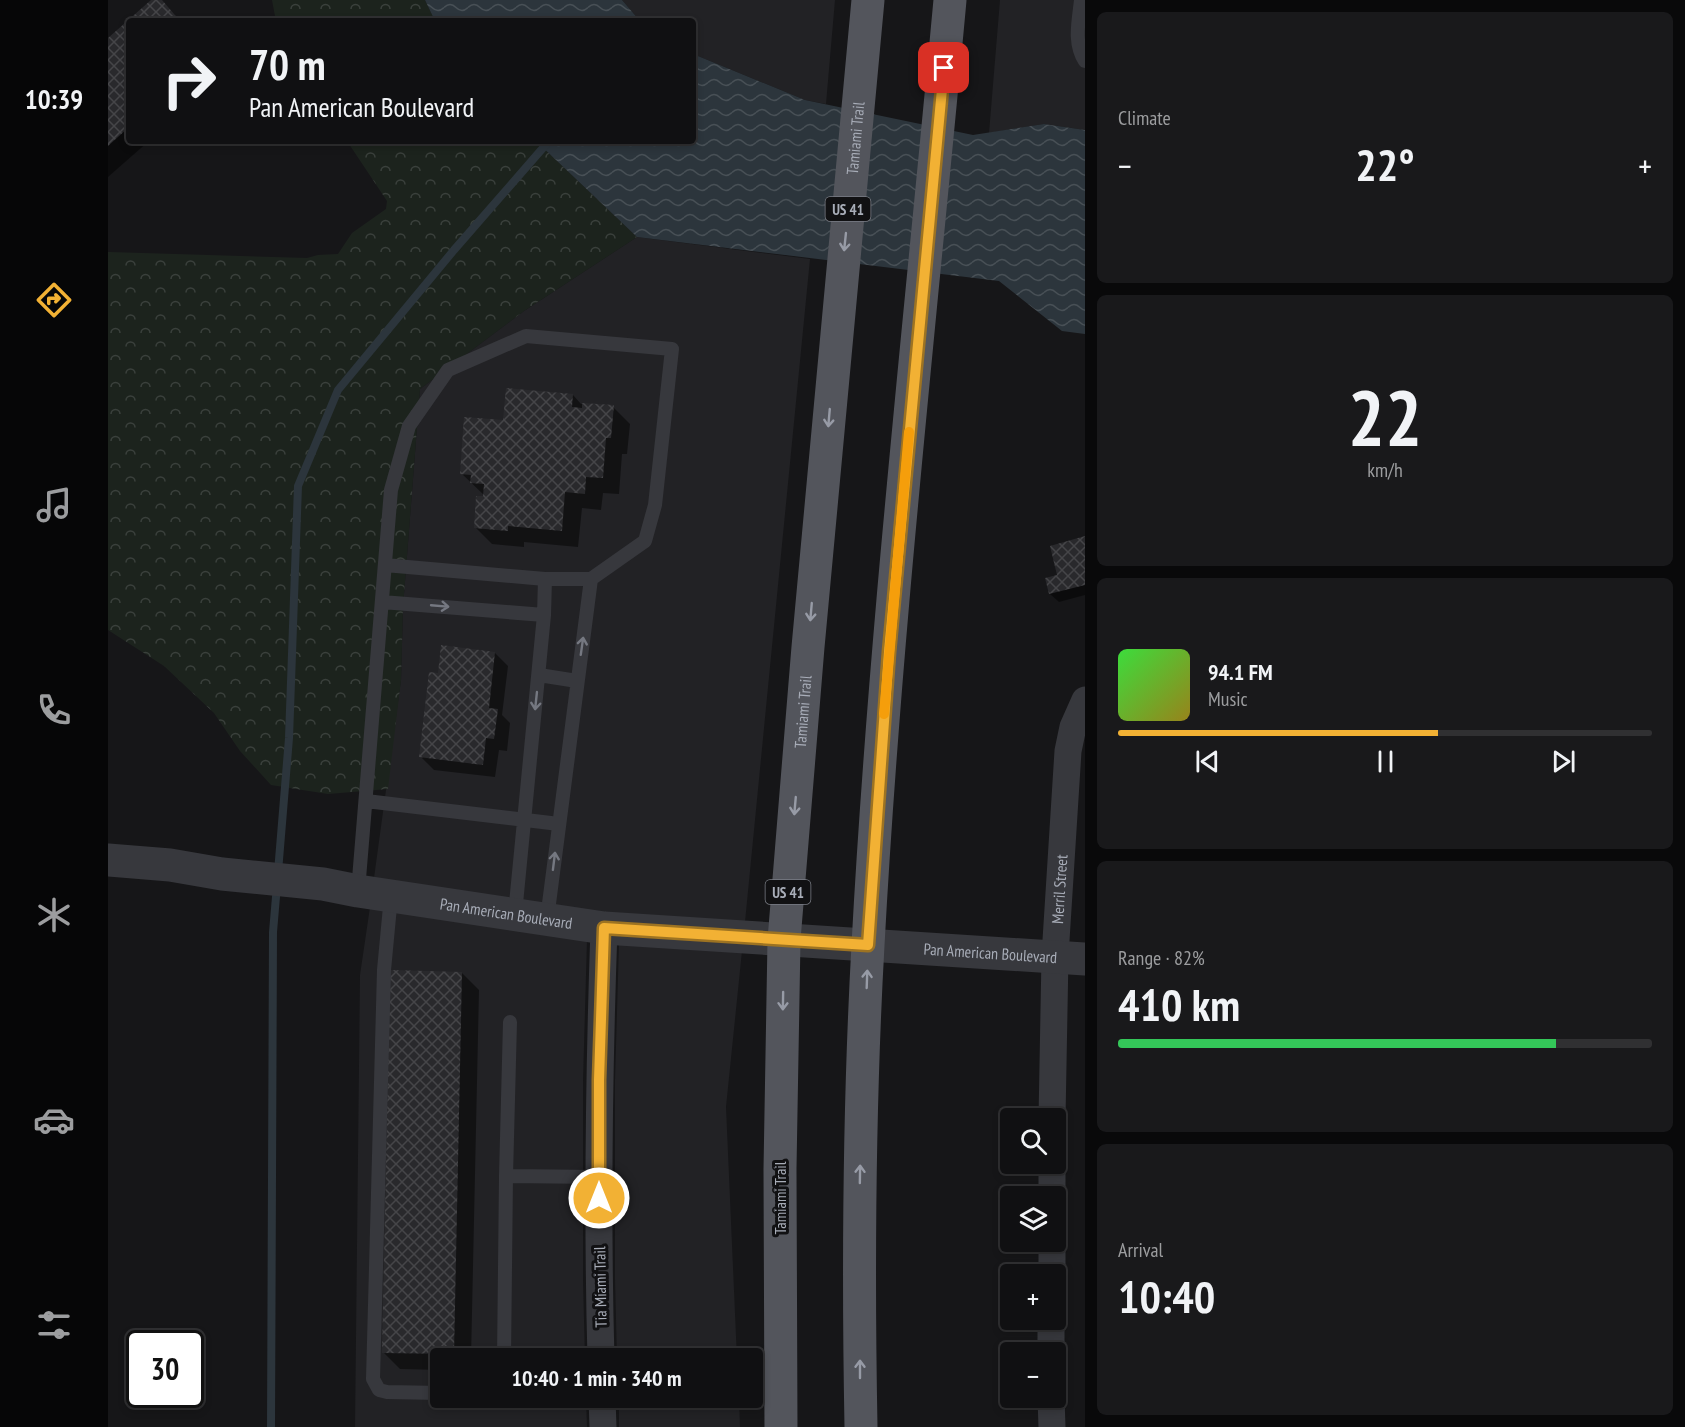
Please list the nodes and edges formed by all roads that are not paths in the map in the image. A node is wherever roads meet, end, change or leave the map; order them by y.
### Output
1 (868, 0) edge
2 (950, 0) edge
3 (1081, 0) edge
4 (1085, 61) edge
5 (385, 565) junction
6 (544, 579) junction
7 (591, 579) junction
8 (382, 602) junction
9 (544, 615) junction
10 (538, 675) junction
11 (578, 681) junction
12 (1085, 700) edge
13 (366, 801) junction
14 (523, 820) junction
15 (559, 824) junction
16 (108, 860) edge
17 (358, 891) junction
18 (391, 896) junction
19 (514, 914) junction
20 (547, 919) junction
21 (604, 928) junction
22 (784, 940) junction
23 (868, 945) junction
24 (1070, 957) edge
25 (510, 1022) dead end
26 (1053, 1108) edge
27 (507, 1176) junction
28 (599, 1177) junction
29 (504, 1348) edge
30 (601, 1348) edge
31 (430, 1393) edge
32 (602, 1408) edge
33 (1051, 1408) edge
34 (603, 1427) edge
35 (781, 1427) edge
36 (861, 1427) edge
37 (1052, 1427) edge

1 -> 22 main road, Tamiami Trail / US 41
2 - 23 main road
3 - 4 lane
5 - 6 lane
5 - 7 lane
5 - 8 lane
6 - 7 lane
6 - 9 lane
11 -> 7 lane
8 -> 9 lane
8 - 13 lane
9 - 10 lane
10 - 11 lane
10 -> 14 lane
11 - 15 lane
12 - 24 street, Merril Street
13 - 14 lane
13 - 17 lane
14 - 15 lane
14 - 19 lane
20 -> 15 lane
16 - 17 street, Pan American Boulevard
17 - 18 street, Pan American Boulevard
18 - 19 street, Pan American Boulevard
18 - 31 lane
19 - 20 street, Pan American Boulevard
20 - 21 street, Pan American Boulevard
21 - 22 street, Pan American Boulevard
21 - 28 street, Tia Miami Trail
22 - 23 street, Pan American Boulevard
22 -> 35 main road, Tamiami Trail / US 41
23 - 24 street, Pan American Boulevard
36 -> 23 main road
24 - 26 street, Merril Street
25 - 27 lane
27 - 28 lane
27 - 29 lane
28 - 30 street, Tia Miami Trail
32 - 34 street
33 - 37 street

